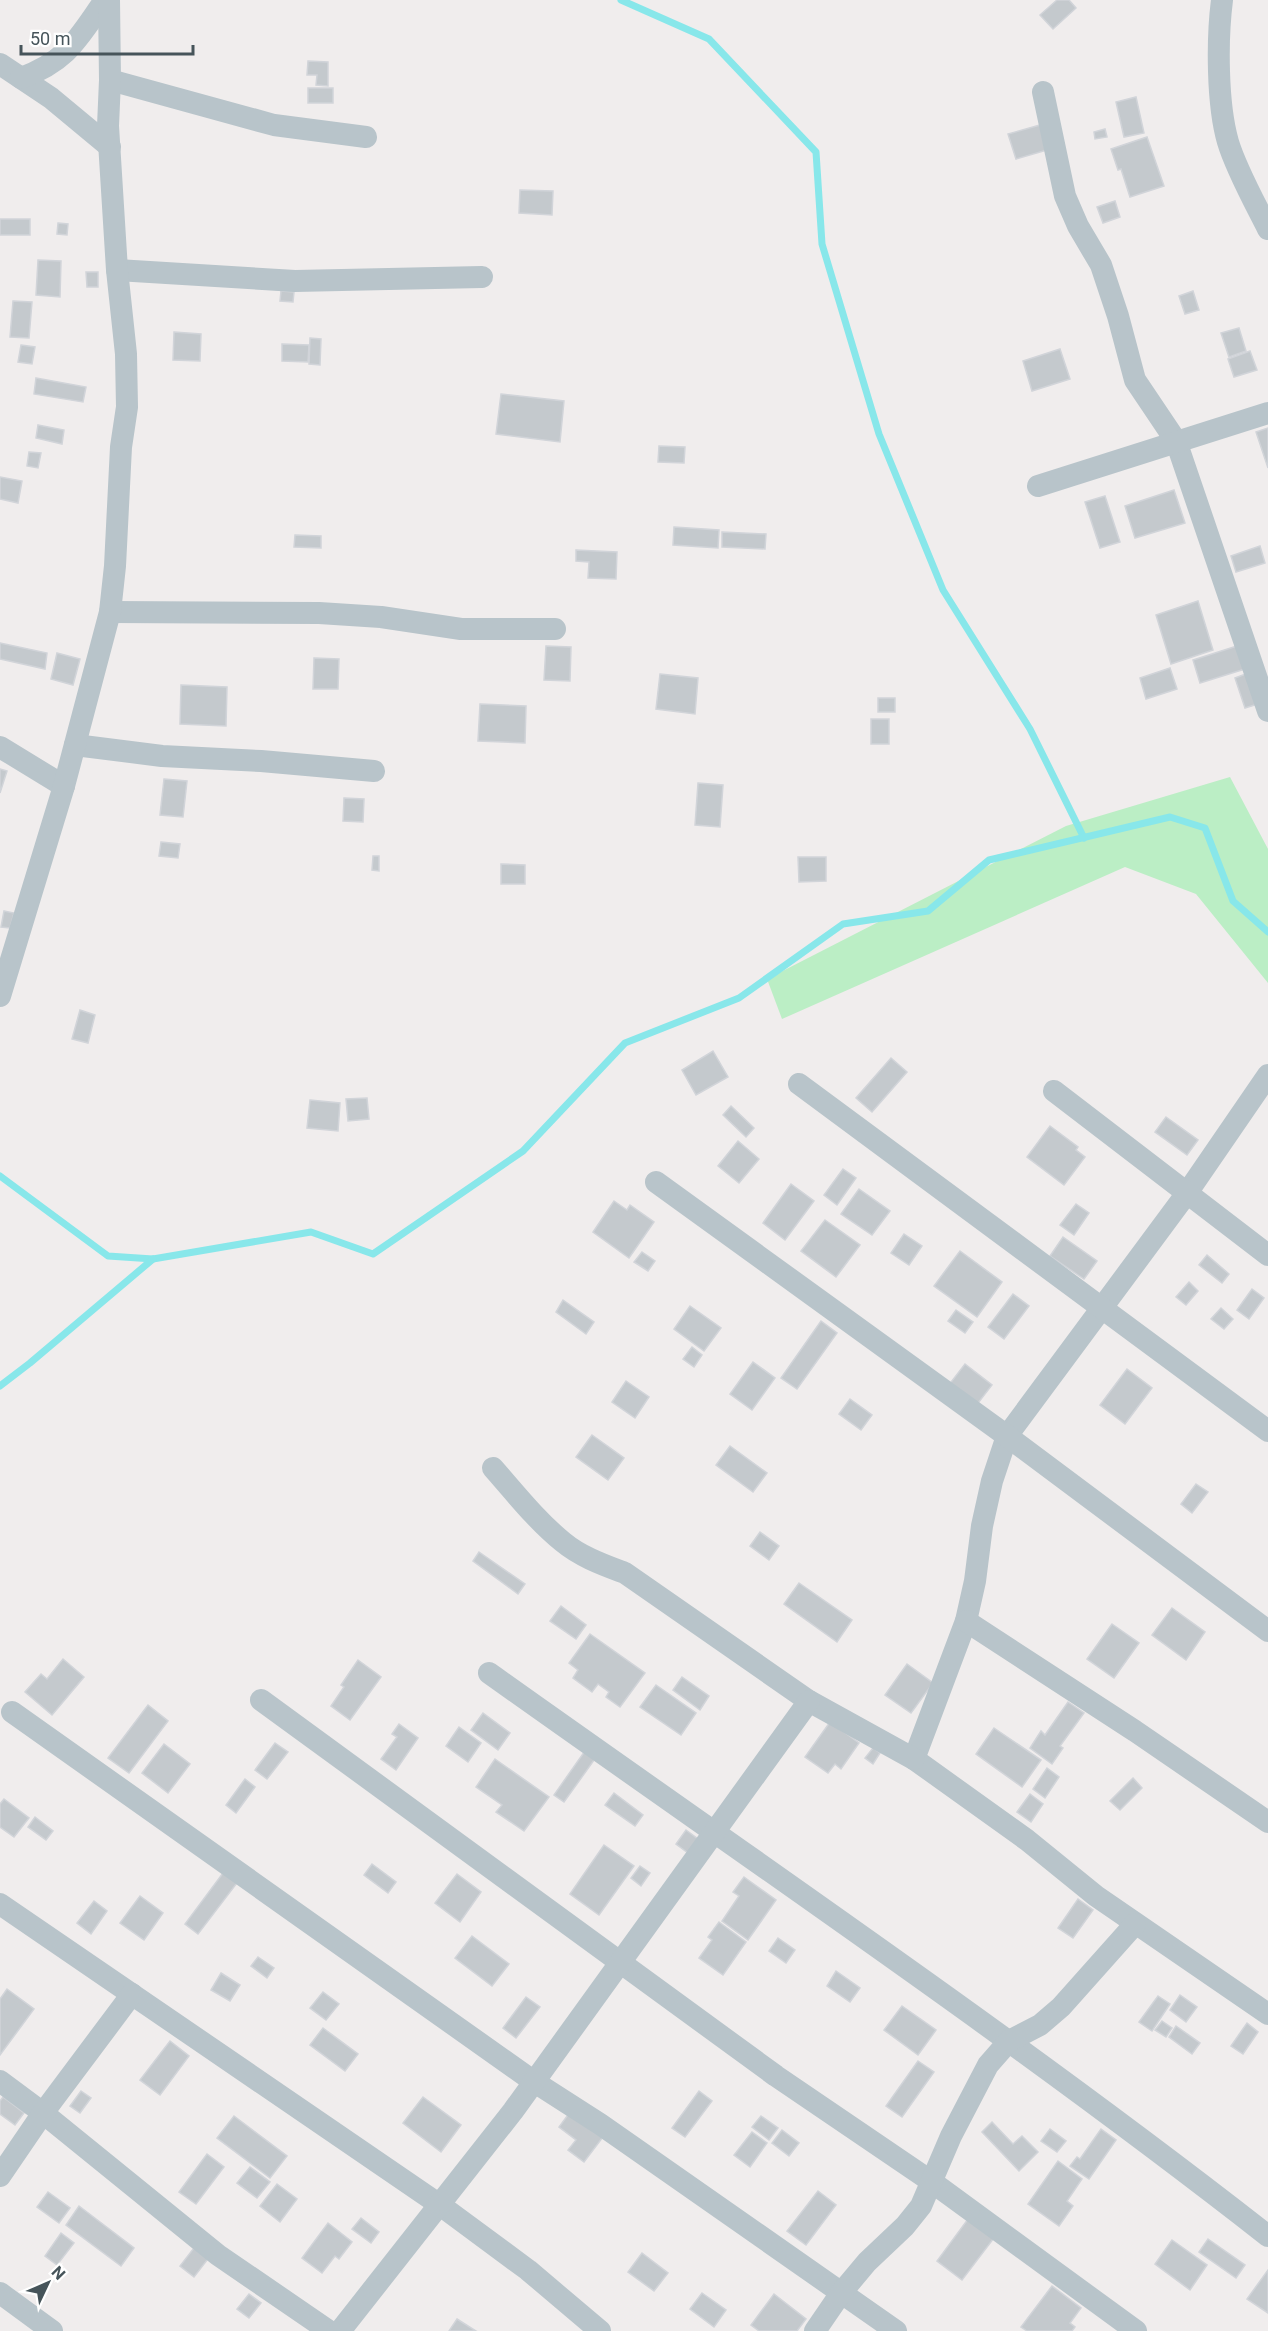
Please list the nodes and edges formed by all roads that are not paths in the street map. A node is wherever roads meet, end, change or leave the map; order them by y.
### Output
1 (107, 0) edge
2 (1222, 0) edge
3 (0, 64) edge
4 (21, 78) junction
5 (110, 80) junction
6 (1043, 92) dead end
7 (366, 138) dead end
8 (110, 147) junction
9 (1268, 229) edge
10 (117, 270) junction
11 (482, 277) dead end
12 (1268, 414) edge
13 (1176, 441) junction
14 (1038, 486) dead end
15 (111, 612) junction
16 (555, 629) dead end
17 (1268, 711) edge
18 (75, 745) junction
19 (0, 747) edge
20 (374, 771) dead end
21 (64, 786) junction
22 (0, 996) edge
23 (1268, 1075) edge
24 (799, 1083) dead end
25 (1054, 1091) dead end
26 (657, 1182) dead end
27 (1187, 1193) junction
28 (1268, 1255) edge
29 (1102, 1309) junction
30 (1268, 1431) edge
31 (1007, 1436) junction
32 (493, 1468) dead end
33 (966, 1621) junction
34 (1268, 1631) edge
35 (489, 1673) dead end
36 (261, 1700) dead end
37 (809, 1701) junction
38 (12, 1712) dead end
39 (914, 1759) junction
40 (1268, 1822) edge
41 (714, 1834) junction
42 (0, 1904) edge
43 (1135, 1924) junction
44 (621, 1961) junction
45 (132, 1994) junction
46 (1268, 2014) edge
47 (1009, 2041) junction
48 (0, 2081) edge
49 (533, 2081) junction
50 (43, 2113) junction
51 (0, 2176) edge
52 (932, 2182) junction
53 (440, 2205) junction
54 (1268, 2236) edge
55 (0, 2293) edge
56 (841, 2293) junction
57 (52, 2331) edge
58 (329, 2331) edge
59 (340, 2331) edge
60 (600, 2331) edge
61 (815, 2331) edge
62 (896, 2331) edge
63 (1136, 2331) edge

1 - 4 street
1 - 5 street
2 - 9 street
3 - 4 street
4 - 8 street
5 - 7 street
5 - 8 street
6 - 13 street
8 - 10 street
10 - 11 street
10 - 15 street
12 - 13 street
13 - 14 street
13 - 17 street
15 - 16 street
15 - 18 street
18 - 20 street
18 - 21 street
19 - 21 street
21 - 22 street
23 - 27 street
24 - 29 street
25 - 27 street
26 - 31 street
27 - 28 street
27 - 29 street
29 - 30 street
29 - 31 street
31 - 33 street
31 - 34 street
32 - 37 street
33 - 39 street
33 - 40 street
35 - 41 street
36 - 44 street
37 - 39 street
37 - 41 street
38 - 49 street
39 - 43 street
41 - 44 street
41 - 47 street
42 - 45 street
43 - 46 street
43 - 47 street
44 - 49 street
44 - 52 street
45 - 50 street
45 - 53 street
47 - 52 street
47 - 54 street
48 - 50 street
49 - 53 street
49 - 56 street
50 - 51 street
50 - 58 street
52 - 56 street
52 - 63 street
53 - 59 street
53 - 60 street
55 - 57 street
56 - 61 street
56 - 62 street

